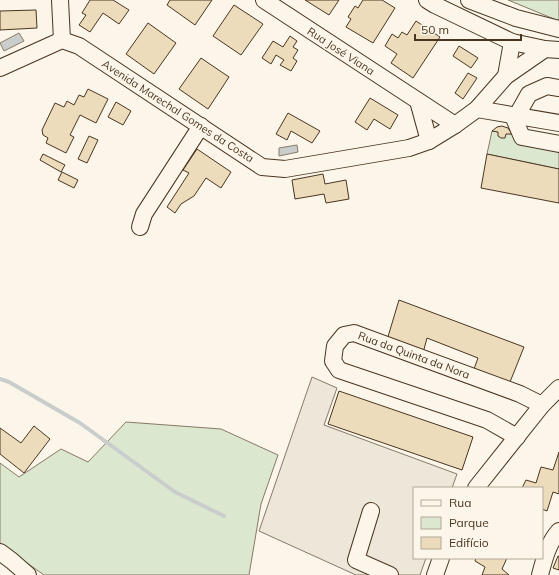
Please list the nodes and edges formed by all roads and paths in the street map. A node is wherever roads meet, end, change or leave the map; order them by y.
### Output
1 (60, 0) edge
2 (264, 0) edge
3 (427, 0) edge
4 (468, 0) edge
5 (559, 31) edge
6 (62, 40) junction
7 (512, 42) junction
8 (552, 49) edge
9 (0, 68) edge
10 (506, 76) junction
11 (559, 88) edge
12 (418, 101) junction
13 (477, 109) junction
14 (515, 116) junction
15 (559, 123) edge
16 (455, 125) junction
17 (201, 126) junction
18 (429, 141) junction
19 (559, 144) edge
20 (140, 227) dead end
21 (559, 388) edge
22 (542, 405) junction
23 (517, 437) junction
24 (477, 487) edge
25 (371, 512) dead end
26 (559, 531) edge
27 (0, 552) edge
28 (28, 575) edge
29 (390, 575) edge
30 (540, 575) edge

1 - 6 street
2 - 12 street, Rua José Viana
3 - 7 street
4 - 5 street
5 - 7 street
6 - 9 street
6 - 17 street, Avenida Marechal Gomes da Costa
7 - 8 street
7 - 10 street
8 - 10 street, Avenida Marechal Gomes da Costa
10 - 13 street, Avenida Marechal Gomes da Costa
11 - 14 street
12 - 16 street, Rua José Viana
12 - 18 street
13 - 14 street
13 - 16 street, Avenida Marechal Gomes da Costa
14 - 15 street
14 - 19 street
16 - 18 street, Avenida Marechal Gomes da Costa
17 - 18 street, Avenida Marechal Gomes da Costa
17 - 20 street
21 - 22 street
22 - 23 street
22 - 23 street, Rua da Quinta da Nora
23 - 24 street
25 - 29 street
26 - 30 street
27 - 28 street

